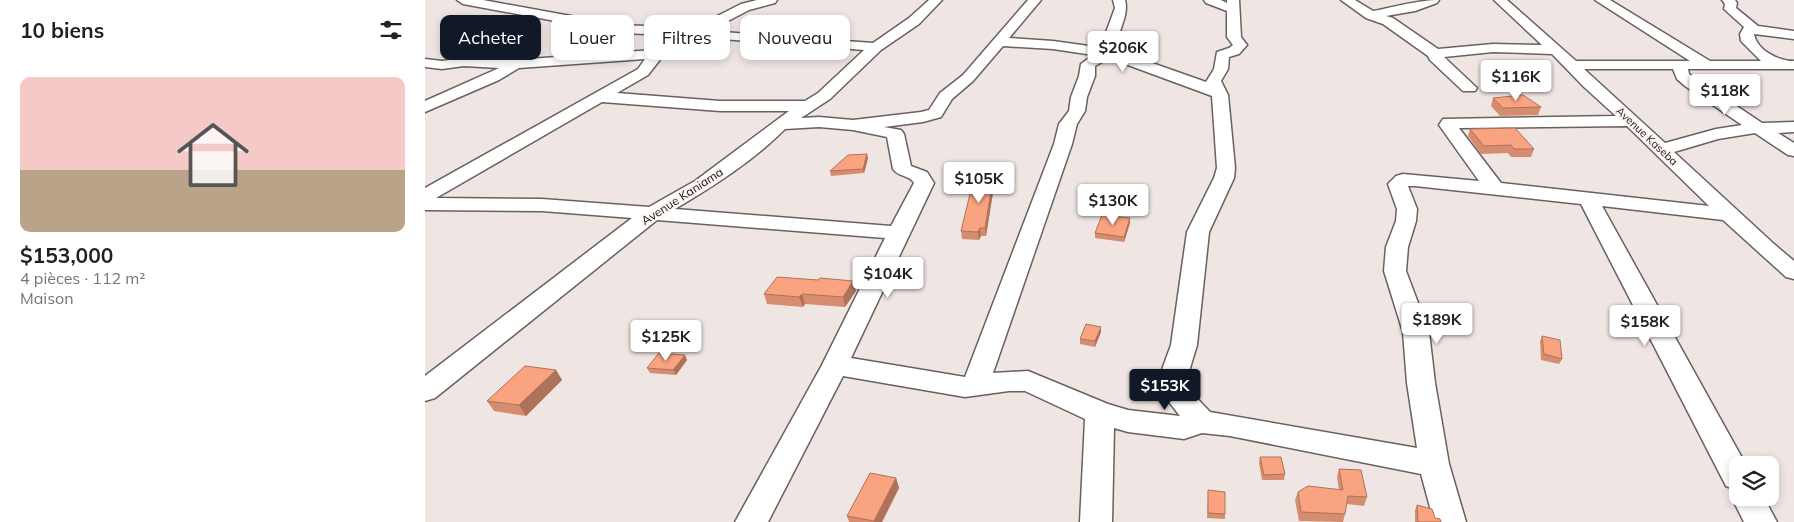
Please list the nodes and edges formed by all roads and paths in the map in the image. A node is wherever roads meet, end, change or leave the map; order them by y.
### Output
1 (463, 0) edge
2 (771, 0) edge
3 (936, 0) edge
4 (1035, 0) edge
5 (1119, 0) edge
6 (1211, 0) edge
7 (1347, 0) edge
8 (1433, 0) edge
9 (1500, 0) edge
10 (1604, 0) edge
11 (1728, 0) edge
12 (1232, 4) edge
13 (729, 15) edge
14 (1371, 15) junction
15 (1751, 29) junction
16 (644, 30) edge
17 (1794, 35) edge
18 (730, 38) edge
19 (1001, 42) junction
20 (876, 46) junction
21 (1555, 50) junction
22 (1109, 53) junction
23 (1435, 54) junction
24 (644, 55) edge
25 (652, 60) edge
26 (425, 63) edge
27 (515, 64) junction
28 (1572, 65) junction
29 (1679, 65) junction
30 (1707, 65) junction
31 (1787, 65) edge
32 (1469, 88) dead end
33 (1216, 91) junction
34 (599, 97) junction
35 (809, 106) junction
36 (425, 107) edge
37 (1631, 121) junction
38 (780, 124) junction
39 (902, 126) junction
40 (1756, 128) junction
41 (1794, 128) edge
42 (1662, 150) junction
43 (1794, 151) edge
44 (1495, 189) junction
45 (425, 196) edge
46 (1588, 199) junction
47 (425, 204) edge
48 (653, 213) junction
49 (1729, 214) junction
50 (897, 233) junction
51 (1794, 272) edge
52 (835, 365) junction
53 (975, 386) junction
54 (425, 391) edge
55 (1100, 413) junction
56 (1202, 422) junction
57 (1729, 462) edge
58 (1434, 464) junction
59 (1752, 506) edge
60 (751, 522) edge
61 (1096, 522) edge
62 (1450, 522) edge
63 (1761, 522) edge

1 - 16 street
2 - 13 street
3 - 20 street, Avenue Kaniama
4 - 19 street
5 - 22 street
6 - 12 street
7 - 14 street
8 - 14 street
9 - 21 street, Avenue Kaseba
10 - 30 street
11 - 15 street
12 - 33 street
14 - 23 street
15 - 17 street
15 - 31 street
18 - 20 street
19 - 22 street
19 - 39 street
20 - 35 street, Avenue Kaniama
21 - 23 street
21 - 28 street, Avenue Kaseba
22 - 33 street
22 - 53 street
23 - 32 street
24 - 27 street
25 - 34 street
26 - 27 street
27 - 36 street
28 - 29 street
28 - 37 street, Avenue Kaseba
29 - 30 street
29 - 40 street
30 - 31 street
33 - 56 street
34 - 35 street
34 - 45 street
35 - 38 street, Avenue Kaniama
37 - 42 street, Avenue Kaseba
37 - 44 street
38 - 39 street
38 - 48 street, Avenue Kaniama
39 - 50 street
40 - 41 street
40 - 42 street
40 - 43 street
42 - 49 street, Avenue Kaseba
44 - 46 street
44 - 58 street
46 - 49 street
46 - 57 street
47 - 48 street
48 - 50 street
48 - 54 street, Avenue Kaniama
49 - 51 street, Avenue Kaseba
50 - 52 street
52 - 53 street
52 - 60 street
53 - 55 street
55 - 56 street
55 - 61 street
56 - 58 street
58 - 62 street
59 - 63 street

